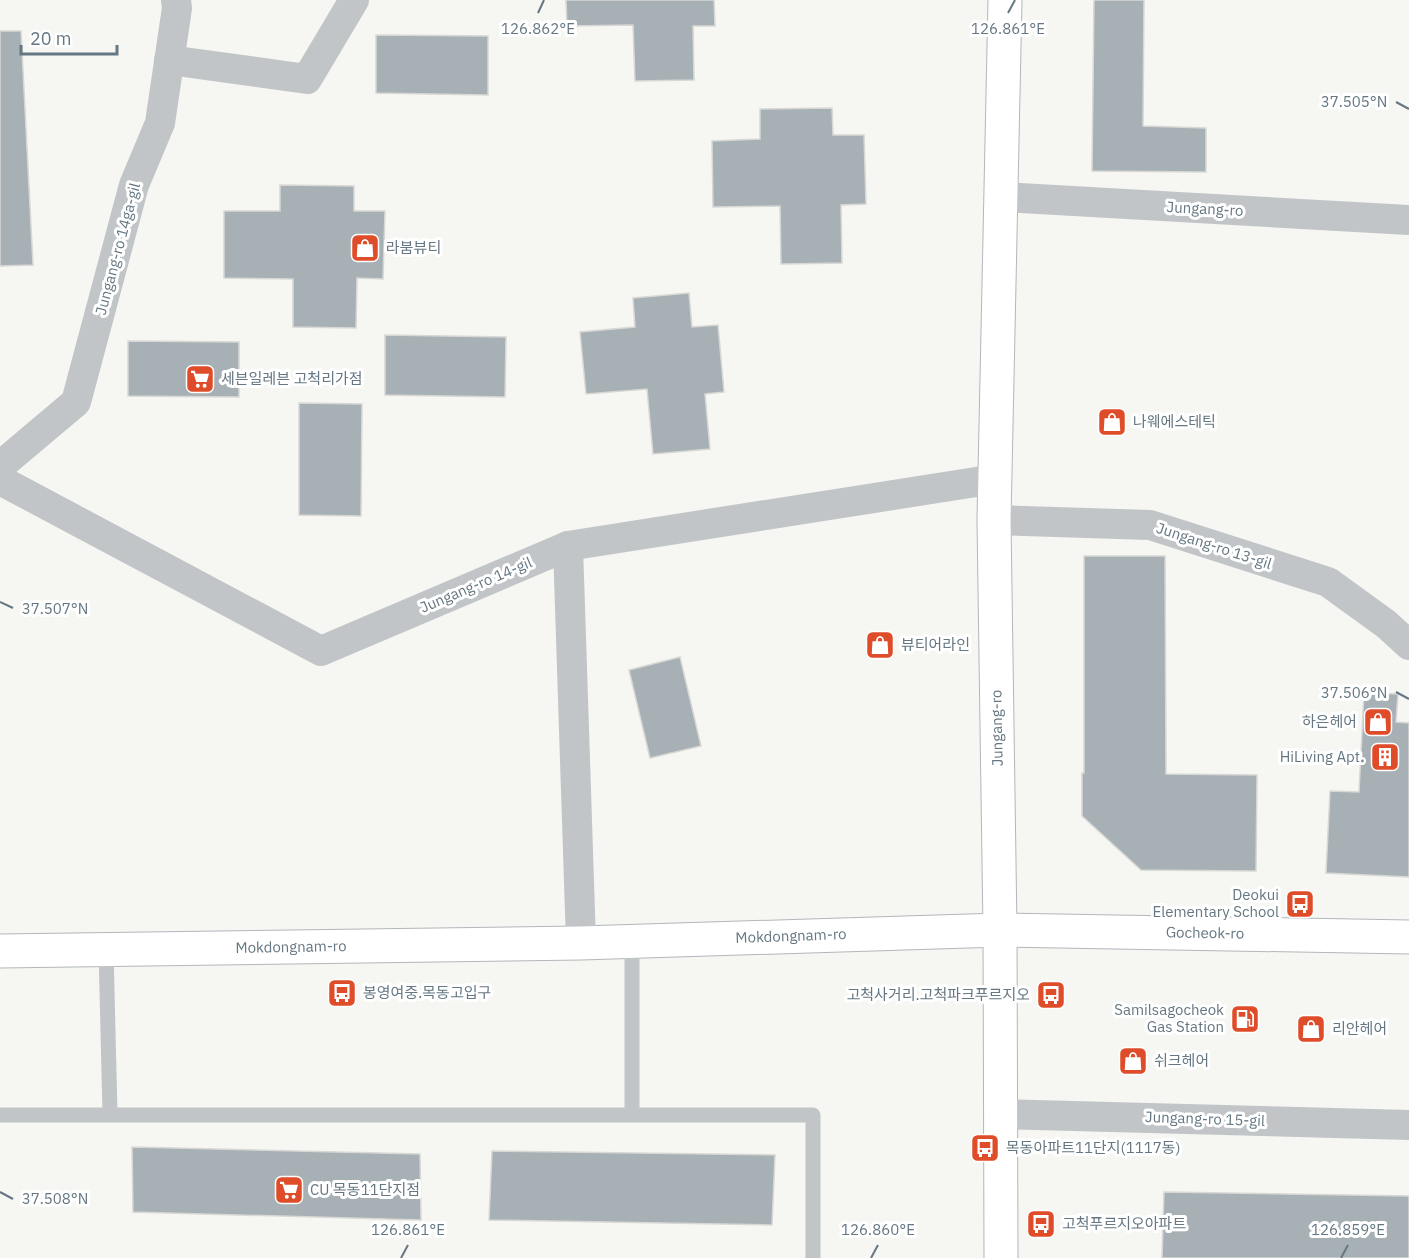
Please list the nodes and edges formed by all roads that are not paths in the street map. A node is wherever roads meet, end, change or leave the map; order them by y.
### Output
1 (176, 0) edge
2 (354, 0) edge
3 (1005, 0) edge
4 (169, 60) junction
5 (1001, 197) junction
6 (1409, 220) edge
7 (0, 466) edge
8 (995, 479) junction
9 (0, 480) edge
10 (994, 520) junction
11 (568, 546) junction
12 (1409, 645) edge
13 (1000, 930) junction
14 (1409, 937) edge
15 (632, 941) junction
16 (581, 943) junction
17 (106, 949) junction
18 (0, 951) edge
19 (0, 1114) edge
20 (110, 1114) junction
21 (1001, 1114) junction
22 (632, 1115) junction
23 (1409, 1125) edge
24 (813, 1258) edge
25 (1001, 1258) edge

1 - 4 street, Jungang-ro 14ga-gil
2 - 4 street
3 - 5 main road, Jungang-ro
4 - 7 street, Jungang-ro 14ga-gil
5 - 6 street, Jungang-ro
5 - 8 main road, Jungang-ro
8 - 10 main road, Jungang-ro
8 - 11 street, Jungang-ro 14-gil
9 - 11 street, Jungang-ro 14-gil
10 - 12 street, Jungang-ro 13-gil
10 - 13 main road, Jungang-ro
11 - 16 street
13 - 14 main road, Gocheok-ro
13 - 15 main road, Mokdongnam-ro
13 - 21 main road, Jungang-ro
15 - 16 main road, Mokdongnam-ro
15 - 22 lane
16 - 17 main road, Mokdongnam-ro
17 - 18 main road, Mokdongnam-ro
17 - 20 lane
19 - 20 lane
20 - 22 lane
21 - 23 street, Jungang-ro 15-gil
21 - 25 main road, Jungang-ro
22 - 24 lane

